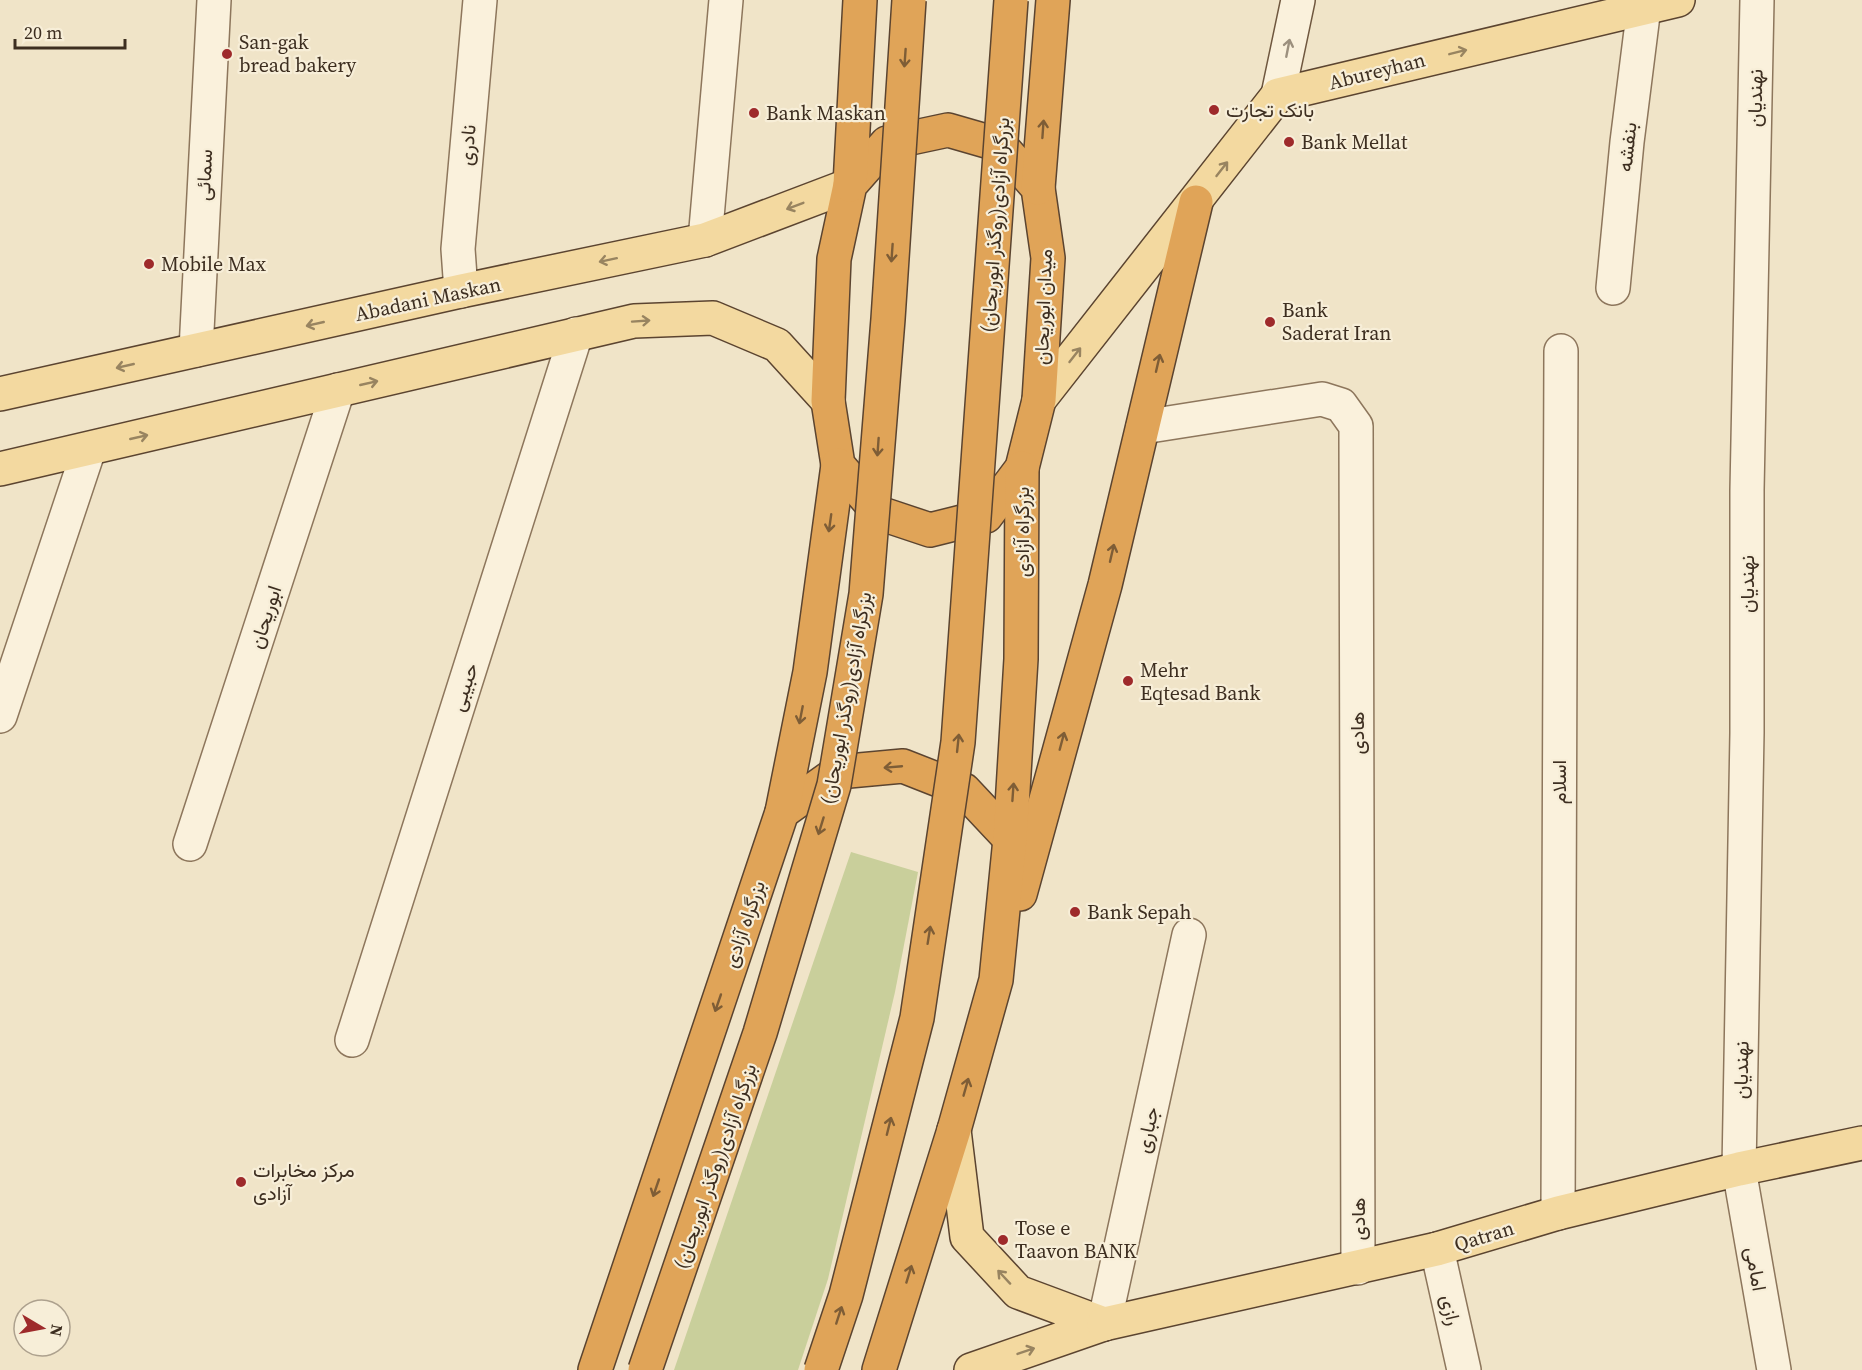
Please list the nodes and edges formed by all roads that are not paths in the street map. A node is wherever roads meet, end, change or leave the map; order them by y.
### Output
1 (214, 0) edge
2 (480, 0) edge
3 (726, 0) edge
4 (860, 0) edge
5 (909, 0) edge
6 (1011, 0) edge
7 (1053, 0) edge
8 (1298, 0) edge
9 (1678, 0) edge
10 (1757, 0) edge
11 (1644, 7) junction
12 (1278, 95) junction
13 (850, 185) junction
14 (1038, 188) junction
15 (1196, 202) junction
16 (705, 240) junction
17 (1613, 288) dead end
18 (461, 291) junction
19 (576, 334) junction
20 (196, 350) junction
21 (1561, 351) dead end
22 (338, 390) junction
23 (0, 394) edge
24 (1038, 400) junction
25 (828, 401) junction
26 (1143, 427) junction
27 (89, 448) junction
28 (838, 465) junction
29 (1022, 468) junction
30 (0, 469) edge
31 (0, 716) edge
32 (782, 812) junction
33 (1010, 839) junction
34 (190, 844) dead end
35 (1189, 935) dead end
36 (996, 980) junction
37 (352, 1040) dead end
38 (954, 1130) junction
39 (1862, 1143) edge
40 (1739, 1169) junction
41 (1558, 1214) junction
42 (1437, 1250) junction
43 (1358, 1268) junction
44 (1104, 1324) junction
45 (595, 1370) edge
46 (645, 1370) edge
47 (821, 1370) edge
48 (879, 1370) edge
49 (971, 1370) edge
50 (1464, 1370) edge
51 (1774, 1370) edge

1 - 20 street, سمائی
2 - 18 street, نادری
3 - 16 street
4 - 13 highway
5 -> 46 highway, بزرگراه آزادی(روگذر ابوریحان), bridge
47 -> 6 highway, بزرگراه آزادی(روگذر ابوریحان), bridge
14 -> 7 highway
12 -> 8 street
9 - 11 main road, Abureyhan
10 - 40 street, نهندیان
12 -> 11 main road, Abureyhan
11 - 17 street, بنفشه
15 -> 12 main road
13 - 14 highway
13 -> 16 main road, Abadani Maskan
13 - 25 highway
14 - 24 highway, میدان ابوریحان
24 -> 15 main road
26 -> 15 highway
16 -> 18 main road, Abadani Maskan
18 -> 20 main road, Abadani Maskan
22 -> 19 main road
19 -> 25 main road
19 - 37 street, حبیبی
20 -> 23 main road, Abadani Maskan
21 - 41 street, اسلام
27 -> 22 main road
22 - 34 street, ابوریحان
24 - 29 highway, میدان ابوریحان
25 - 28 highway
36 -> 26 highway
26 - 43 street, هادی
27 - 30 main road
27 - 31 street
28 - 29 highway, میدان ابوریحان
28 -> 32 highway, بزرگراه آزادی
33 -> 29 highway, بزرگراه آزادی
33 -> 32 highway
32 -> 45 highway, بزرگراه آزادی
33 - 36 highway, بزرگراه آزادی
35 - 44 street, جباری
38 -> 36 highway, بزرگراه آزادی
44 -> 38 main road
48 -> 38 highway, بزرگراه آزادی
39 - 40 main road, Qatran
40 - 41 main road, Qatran
40 - 51 street, امامی
41 - 42 main road, Qatran
42 - 43 main road, Qatran
42 - 50 street, رازی
43 - 44 main road, Qatran
49 -> 44 main road, Qatran

